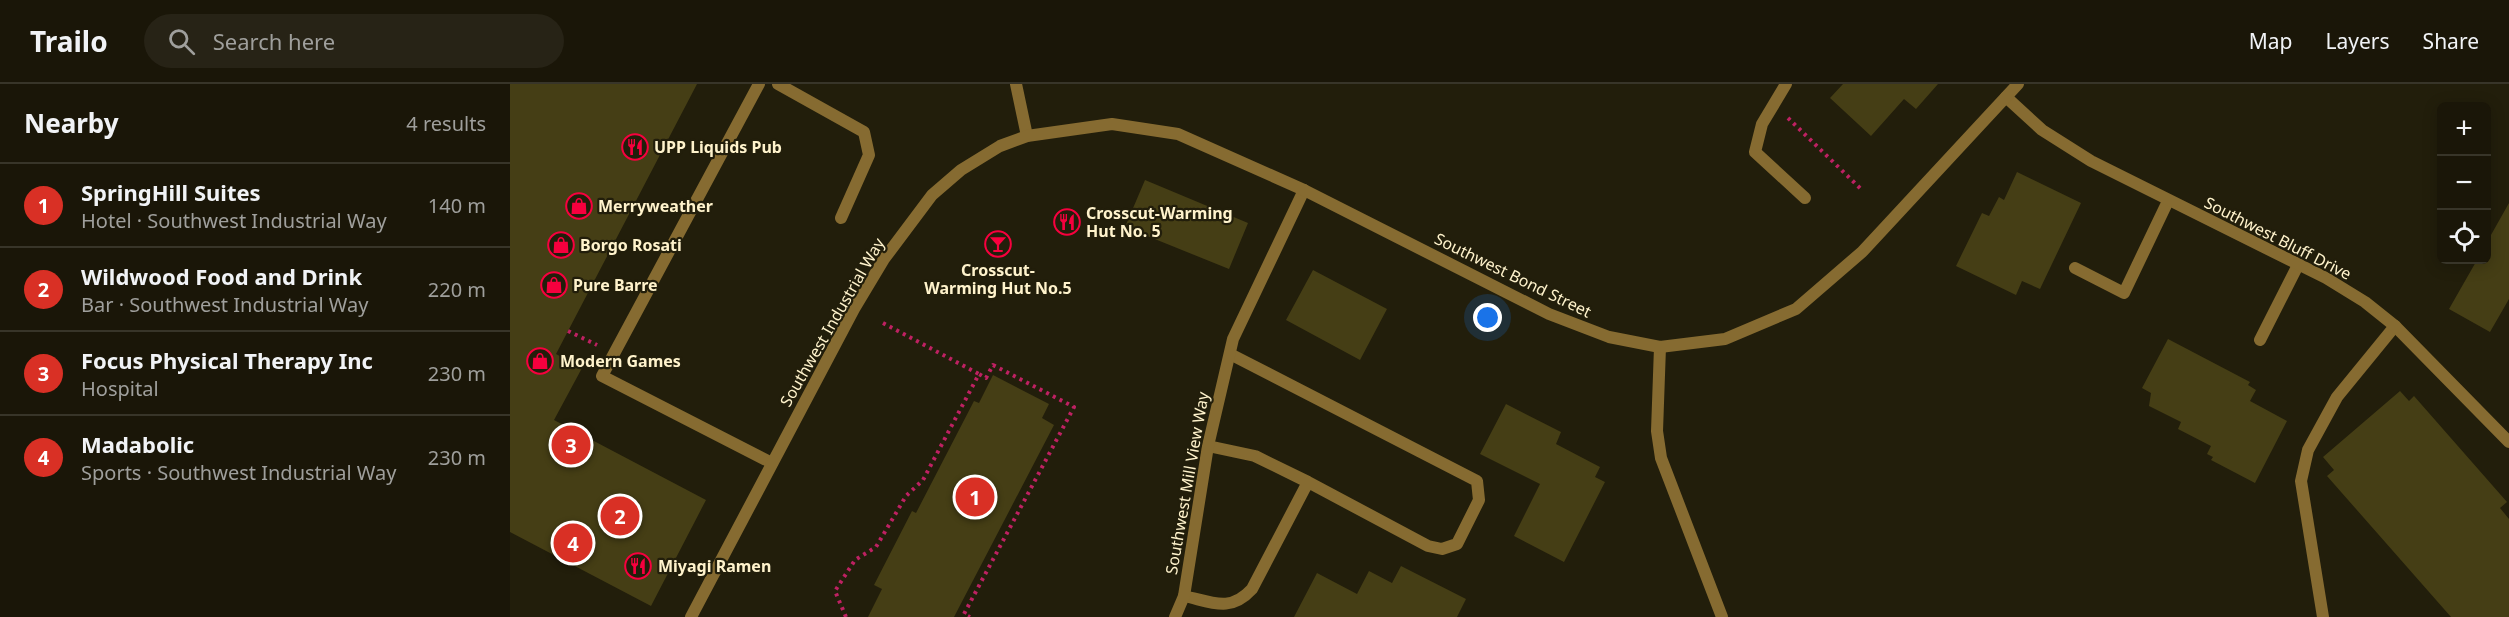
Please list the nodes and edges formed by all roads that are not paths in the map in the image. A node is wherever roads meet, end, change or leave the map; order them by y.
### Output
1 (759, 84) edge
2 (778, 84) edge
3 (1017, 84) edge
4 (1786, 84) edge
5 (2018, 84) edge
6 (2006, 97) junction
7 (1027, 136) junction
8 (1304, 190) junction
9 (1805, 198) dead end
10 (2168, 201) junction
11 (841, 218) dead end
12 (2298, 265) junction
13 (2075, 268) dead end
14 (2396, 326) junction
15 (2260, 340) dead end
16 (1660, 347) junction
17 (1230, 354) junction
18 (2509, 442) edge
19 (1208, 446) junction
20 (772, 463) junction
21 (1308, 482) junction
22 (1184, 596) junction
23 (691, 617) edge
24 (1175, 617) edge
25 (1722, 617) edge
26 (2323, 617) edge

1 - 20 street
2 - 11 street
3 - 7 street
4 - 9 street
5 - 6 street, Southwest Bond Street
6 - 10 street, Southwest Bluff Drive
6 - 16 street, Southwest Bond Street
7 - 8 street, Southwest Bond Street
7 - 20 street, Southwest Industrial Way
8 - 16 street, Southwest Bond Street
8 - 17 street, Southwest Mill View Way
10 - 12 street, Southwest Bluff Drive
10 - 13 street
12 - 14 street, Southwest Bluff Drive
12 - 15 street
14 - 18 street, Southwest Bluff Drive
14 - 26 street
16 - 25 street
17 - 19 street, Southwest Mill View Way
17 - 21 street
19 - 21 street
19 - 22 street, Southwest Mill View Way
20 - 23 street, Southwest Industrial Way
21 - 22 street
22 - 24 street, Southwest Mill View Way

